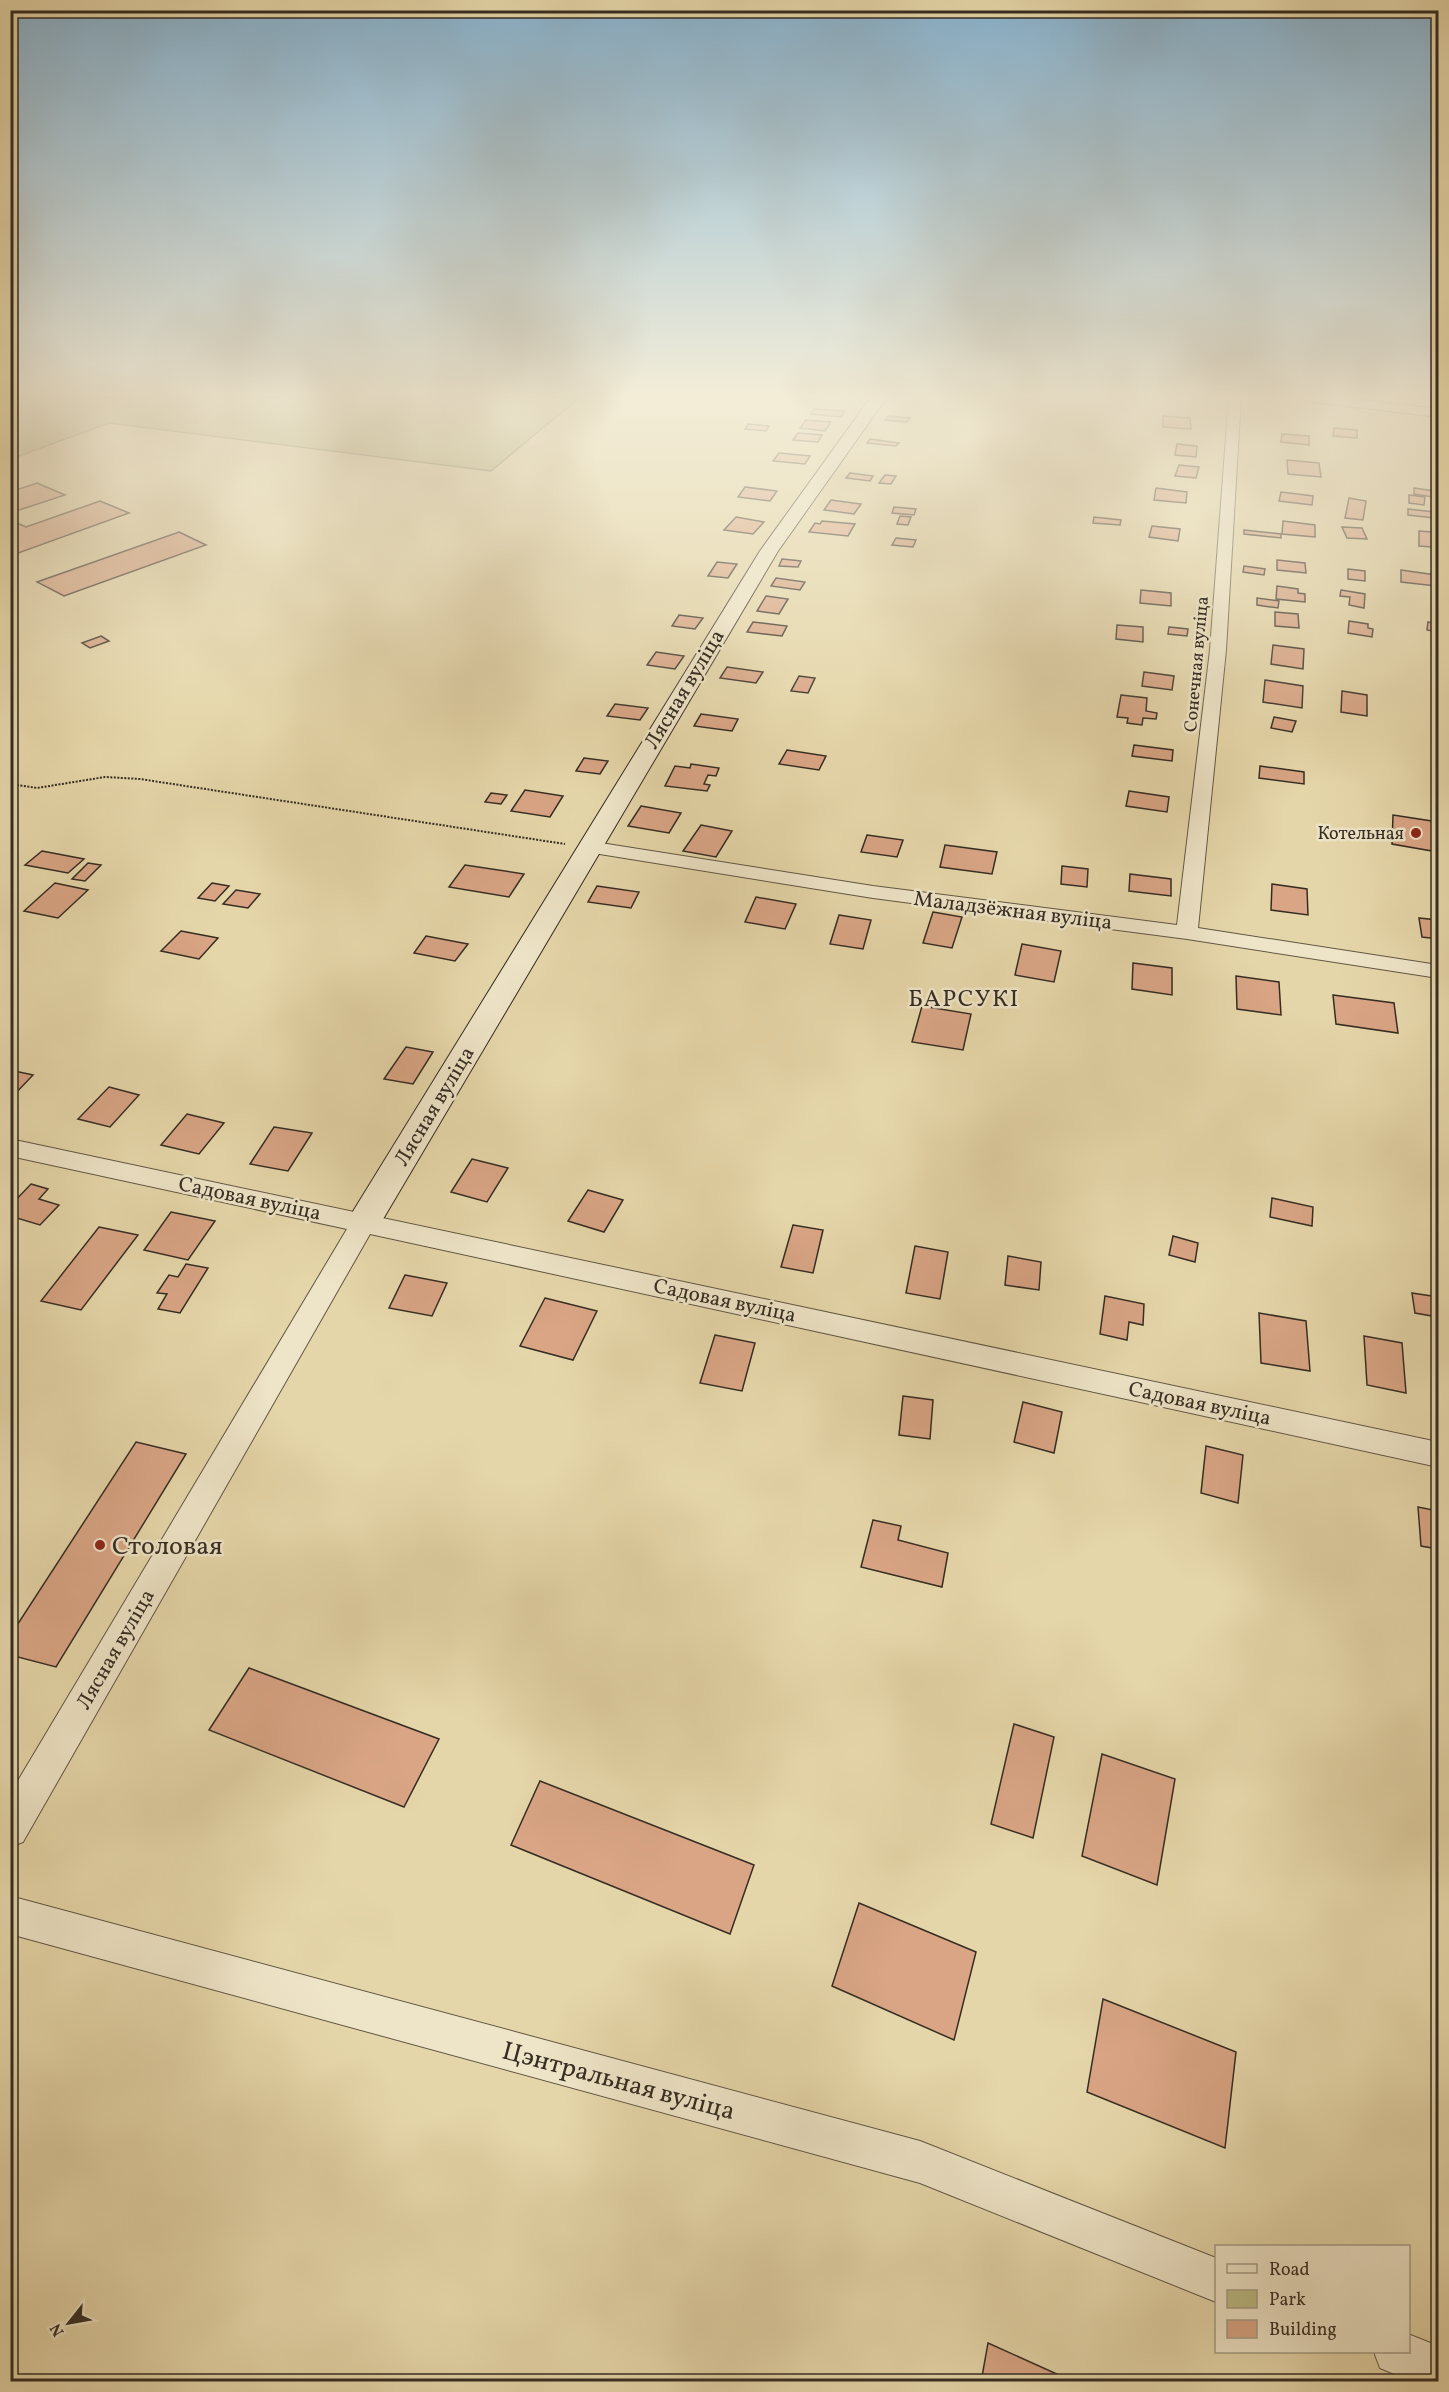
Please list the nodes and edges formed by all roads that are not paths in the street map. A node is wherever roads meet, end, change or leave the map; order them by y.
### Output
1 (799, 509) edge
2 (1227, 509) edge
3 (588, 847) junction
4 (1187, 933) junction
5 (1438, 972) edge
6 (10, 1147) edge
7 (364, 1222) junction
8 (1438, 1455) edge
9 (10, 1829) edge
10 (10, 1915) edge
11 (1215, 2280) edge
12 (1399, 2353) edge
13 (1438, 2368) edge

1 - 3 street, Лясная вуліца
2 - 4 street, Сонечная вуліца
3 - 4 street, Маладзёжная вуліца
3 - 7 street, Лясная вуліца
4 - 5 street, Маладзёжная вуліца
6 - 7 street, Садовая вуліца
7 - 8 street, Садовая вуліца
7 - 9 street, Лясная вуліца
10 - 11 street, Цэнтральная вуліца
12 - 13 street

